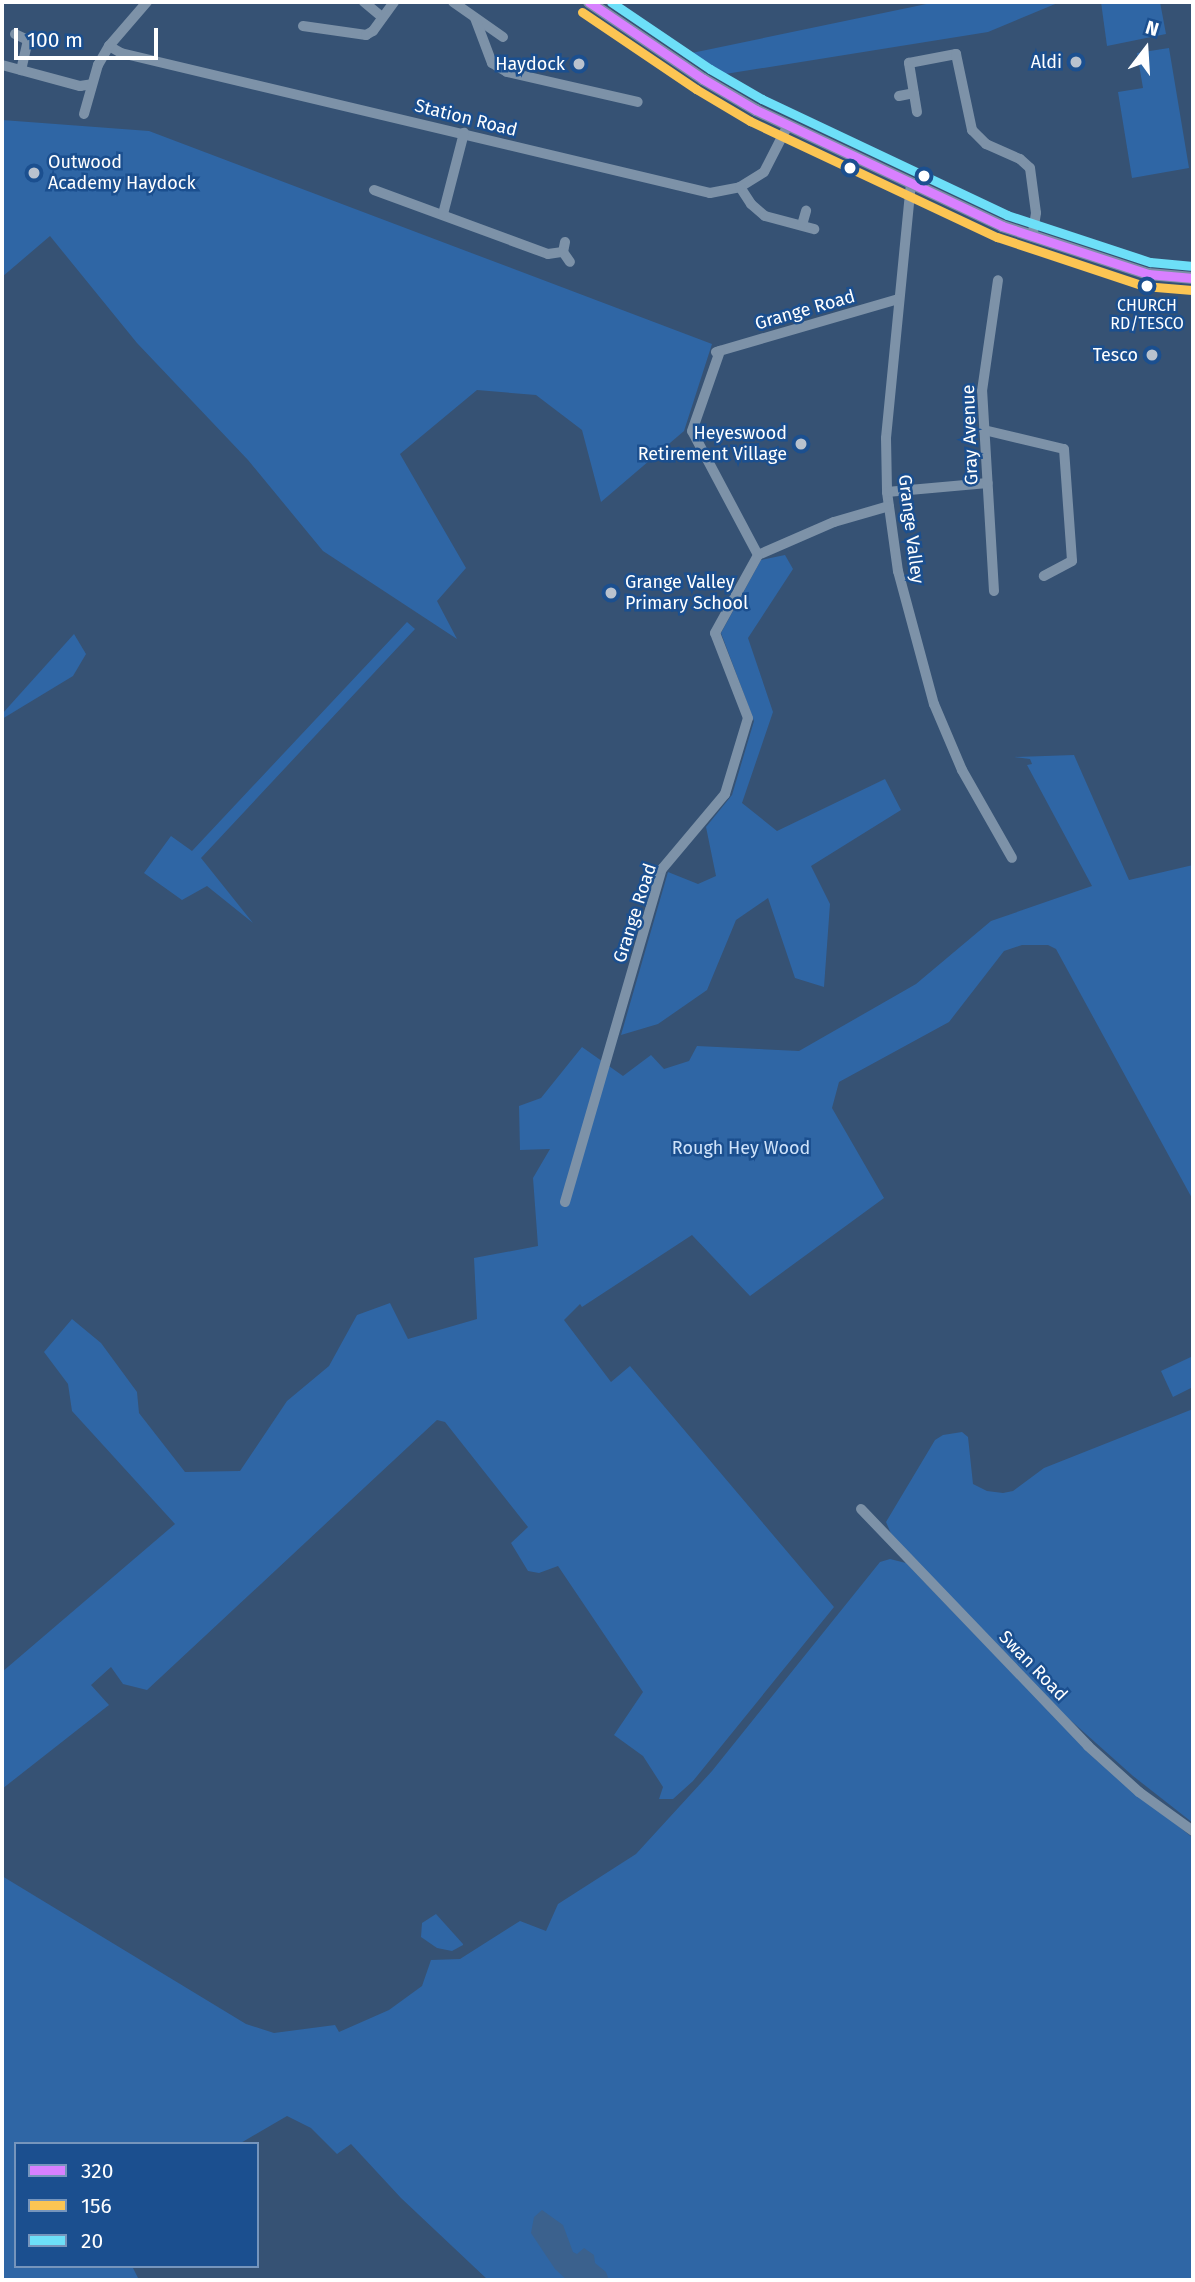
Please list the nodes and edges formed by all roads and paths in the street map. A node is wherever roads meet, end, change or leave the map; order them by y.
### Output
1 (147, 2) edge
2 (364, 2) edge
3 (394, 2) edge
4 (453, 2) edge
5 (590, 2) edge
6 (383, 17) junction
7 (475, 19) junction
8 (303, 26) dead end
9 (24, 35) dead end
10 (503, 37) dead end
11 (109, 46) junction
12 (2, 65) edge
13 (21, 71) junction
14 (92, 84) junction
15 (914, 93) junction
16 (899, 96) dead end
17 (638, 102) dead end
18 (917, 112) dead end
19 (84, 114) dead end
20 (787, 127) junction
21 (464, 133) junction
22 (911, 183) junction
23 (740, 187) junction
24 (374, 190) dead end
25 (806, 211) dead end
26 (443, 214) junction
27 (802, 225) junction
28 (814, 229) dead end
29 (1032, 237) junction
30 (570, 262) dead end
31 (1191, 278) edge
32 (998, 280) dead end
33 (898, 299) junction
34 (984, 430) junction
35 (988, 482) junction
36 (887, 492) junction
37 (889, 506) junction
38 (758, 555) junction
39 (1044, 576) dead end
40 (994, 590) dead end
41 (1012, 858) dead end
42 (565, 1202) dead end
43 (861, 1509) dead end
44 (1193, 1831) edge

1 - 11 street
2 - 6 street
3 - 6 street
4 - 7 street
5 - 20 main road
6 - 8 street
7 - 10 street
7 - 17 street
9 - 13 street
11 - 14 street
11 - 21 street, Station Road
12 - 13 street
13 - 14 street
14 - 19 street
15 - 16 street
15 - 18 street
15 - 29 street
20 - 22 main road
20 - 23 street, Station Road
21 - 23 street, Station Road
21 - 26 street
22 - 29 main road
22 - 33 street, Grange Valley
23 - 27 street
24 - 26 street
25 - 27 street
26 - 30 street
27 - 28 street
29 - 31 main road
32 - 34 street, Gray Avenue
33 - 36 street, Grange Valley
33 - 38 street, Grange Road
34 - 35 street, Gray Avenue
34 - 39 street
35 - 36 street
35 - 40 street, Gray Avenue
36 - 37 street, Grange Valley
37 - 38 street
37 - 41 street, Grange Valley
38 - 42 street, Grange Road
43 - 44 street, Swan Road

